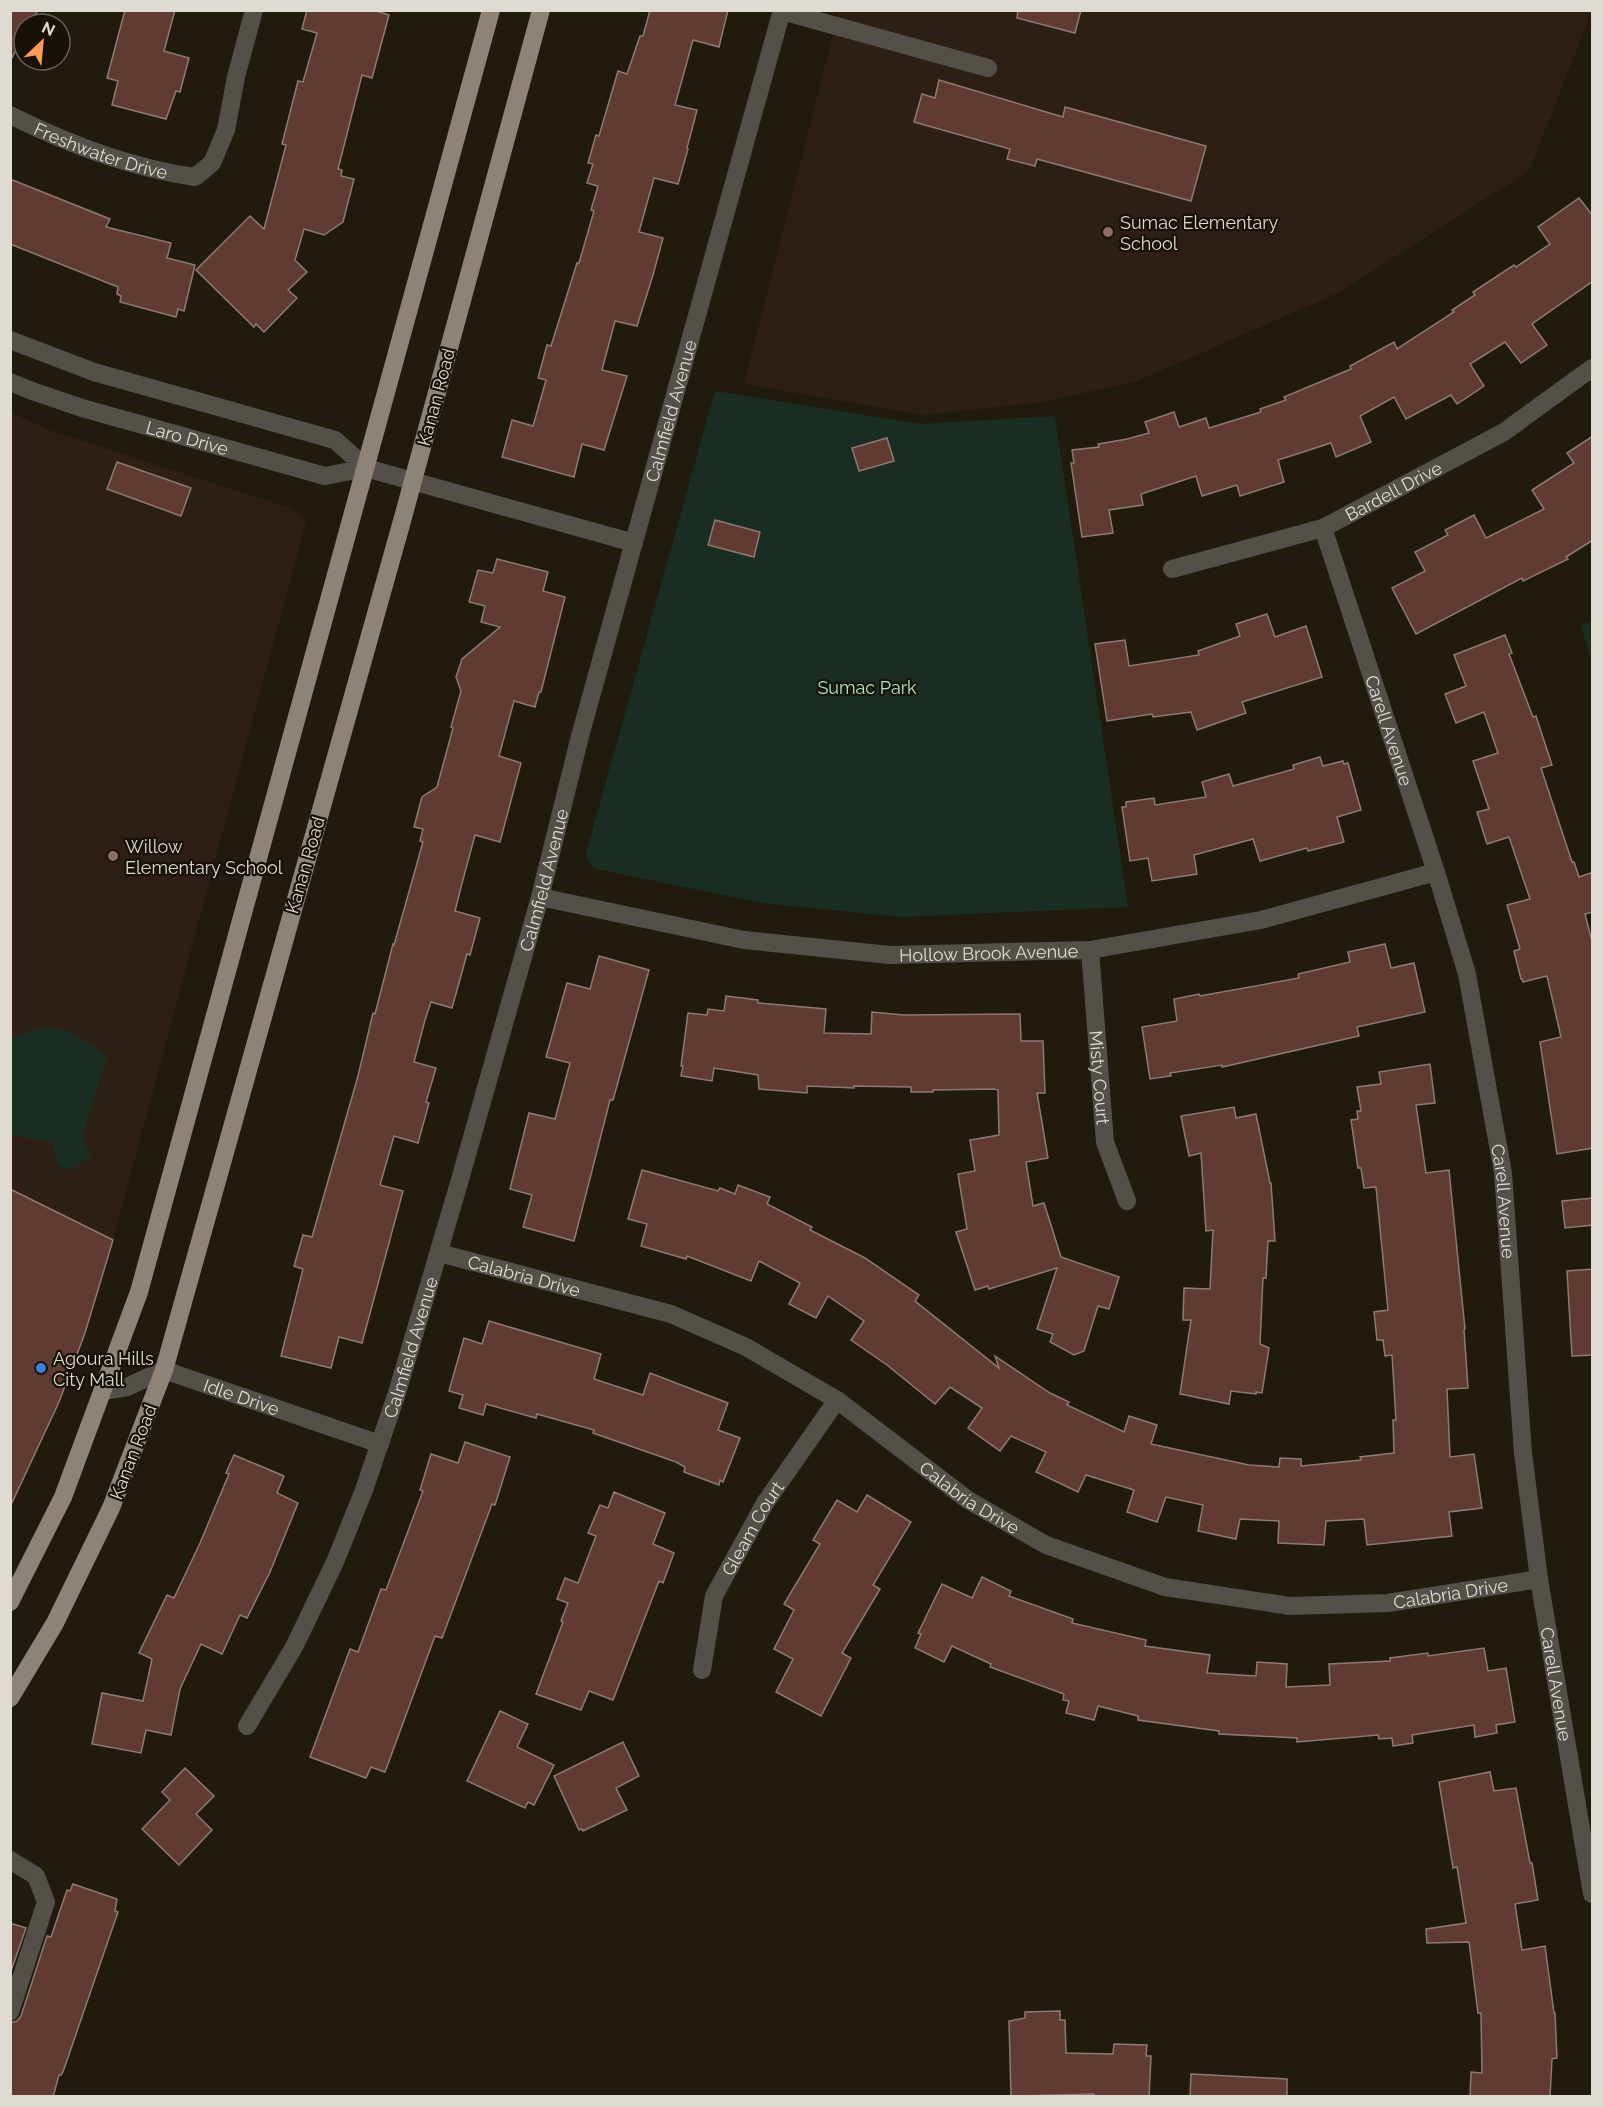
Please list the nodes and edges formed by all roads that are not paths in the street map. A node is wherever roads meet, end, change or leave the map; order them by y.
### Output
1 (254, 10) edge
2 (491, 10) edge
3 (542, 10) edge
4 (782, 11) edge
5 (988, 68) dead end
6 (10, 115) edge
7 (15, 344) edge
8 (1593, 368) edge
9 (10, 382) edge
10 (366, 468) junction
11 (412, 482) junction
12 (1323, 528) junction
13 (634, 543) junction
14 (1172, 569) dead end
15 (1436, 872) junction
16 (540, 897) junction
17 (1090, 950) junction
18 (1127, 1201) dead end
19 (439, 1253) junction
20 (164, 1370) junction
21 (104, 1391) junction
22 (837, 1400) junction
23 (380, 1444) junction
24 (1539, 1579) junction
25 (10, 1602) edge
26 (702, 1670) dead end
27 (10, 1698) edge
28 (247, 1726) dead end
29 (10, 1860) edge
30 (1593, 1894) edge
31 (10, 2012) edge

1 - 6 street, Freshwater Drive
2 - 10 main road
3 - 11 main road, Kanan Road
4 - 5 street
4 - 13 street, Calmfield Avenue
7 - 10 street, Laro Drive
8 - 12 street, Bardell Drive
9 - 10 street, Laro Drive
10 - 11 street, Laro Drive
10 - 21 main road
11 - 13 street, Laro Drive
11 - 20 main road, Kanan Road
12 - 14 street, Bardell Drive
12 - 15 street, Carell Avenue
13 - 16 street, Calmfield Avenue
15 - 17 street, Hollow Brook Avenue
15 - 24 street, Carell Avenue
16 - 17 street, Hollow Brook Avenue
16 - 19 street, Calmfield Avenue
17 - 18 street, Misty Court
19 - 22 street, Calabria Drive
19 - 23 street, Calmfield Avenue
20 - 21 street
20 - 23 street, Idle Drive
20 - 27 main road, Kanan Road
21 - 25 main road
22 - 24 street, Calabria Drive
22 - 26 street, Gleam Court
23 - 28 street, Calmfield Avenue
24 - 30 street, Carell Avenue
29 - 31 street

